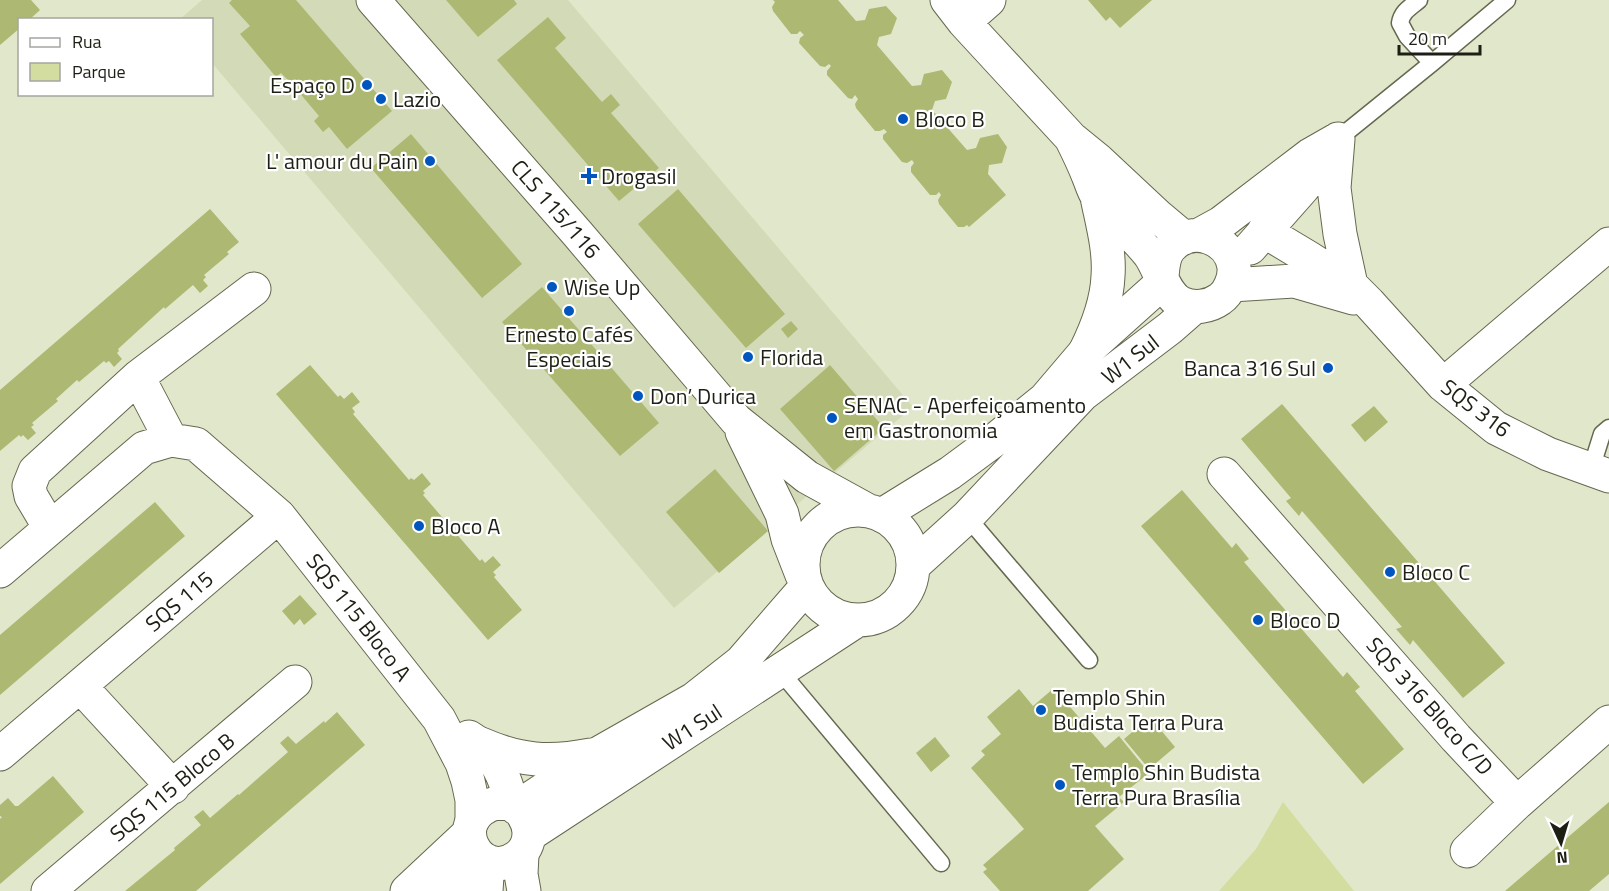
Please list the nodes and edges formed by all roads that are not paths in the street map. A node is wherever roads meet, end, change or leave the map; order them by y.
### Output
1 (373, 0) edge
2 (989, 0) edge
3 (1419, 0) edge
4 (1506, 0) edge
5 (955, 11) edge
6 (1432, 63) junction
7 (1071, 138) junction
8 (1338, 139) junction
9 (1097, 197) junction
10 (1264, 231) junction
11 (1192, 236) junction
12 (1609, 244) edge
13 (1233, 277) junction
14 (1163, 279) junction
15 (254, 290) dead end
16 (1360, 294) junction
17 (1194, 307) junction
18 (1085, 352) junction
19 (138, 377) junction
20 (1443, 385) junction
21 (736, 420) junction
22 (1609, 428) edge
23 (171, 440) junction
24 (1600, 473) edge
25 (1224, 474) dead end
26 (875, 513) junction
27 (279, 516) junction
28 (967, 517) junction
29 (50, 528) junction
30 (914, 565) junction
31 (0, 571) edge
32 (804, 581) junction
33 (856, 621) junction
34 (1089, 660) dead end
35 (780, 671) junction
36 (295, 682) dead end
37 (80, 686) junction
38 (439, 719) junction
39 (1609, 722) edge
40 (481, 744) junction
41 (599, 753) junction
42 (0, 754) edge
43 (173, 787) junction
44 (1517, 802) junction
45 (498, 841) edge
46 (1467, 851) dead end
47 (941, 863) dead end
48 (48, 891) edge
49 (407, 891) edge
50 (445, 891) edge
51 (524, 891) edge

1 - 21 street, CLS 115/116
2 - 5 street
3 - 6 lane
4 - 6 lane
5 - 7 street
6 - 8 lane
7 - 9 street
7 - 11 street
8 - 10 street
8 - 11 street
8 - 16 street, SQS 316
9 - 14 street
9 - 18 street
10 - 13 street
10 - 16 street, SQS 316
11 - 13 street
11 - 14 street
12 - 20 street
13 - 16 street
13 - 17 street
14 - 17 street
14 - 18 street, W1 Sul
15 - 19 street
16 - 20 street, SQS 316
17 - 28 street, W1 Sul
18 - 26 street, W1 Sul
19 - 23 street
19 - 29 street
20 - 24 street, SQS 316
21 - 26 street, CLS 115/116
21 - 32 street, CLS 115/116
22 - 24 lane
23 - 27 street
23 - 29 street
25 - 44 street, SQS 316 Bloco C/D
26 - 30 street
26 - 32 street
27 - 37 street, SQS 115
27 - 38 street, SQS 115 Bloco A
28 - 30 street, W1 Sul
28 - 34 lane
29 - 31 street
30 - 33 street
32 - 33 street
32 - 41 street, W1 Sul
33 - 35 street, W1 Sul
35 - 45 street, W1 Sul
35 - 47 lane
36 - 43 street, SQS 115 Bloco B
37 - 42 street, SQS 115
37 - 43 street
38 - 40 street, SQS 115 Bloco A
38 - 45 street, SQS 115 Bloco A
39 - 44 street
40 - 41 street
40 - 45 street, SQS 115 Bloco A
41 - 45 street, W1 Sul
43 - 48 street, SQS 115 Bloco B
44 - 46 street
45 - 49 street, W1 Sul
45 - 50 street, W1 Sul
45 - 51 street

